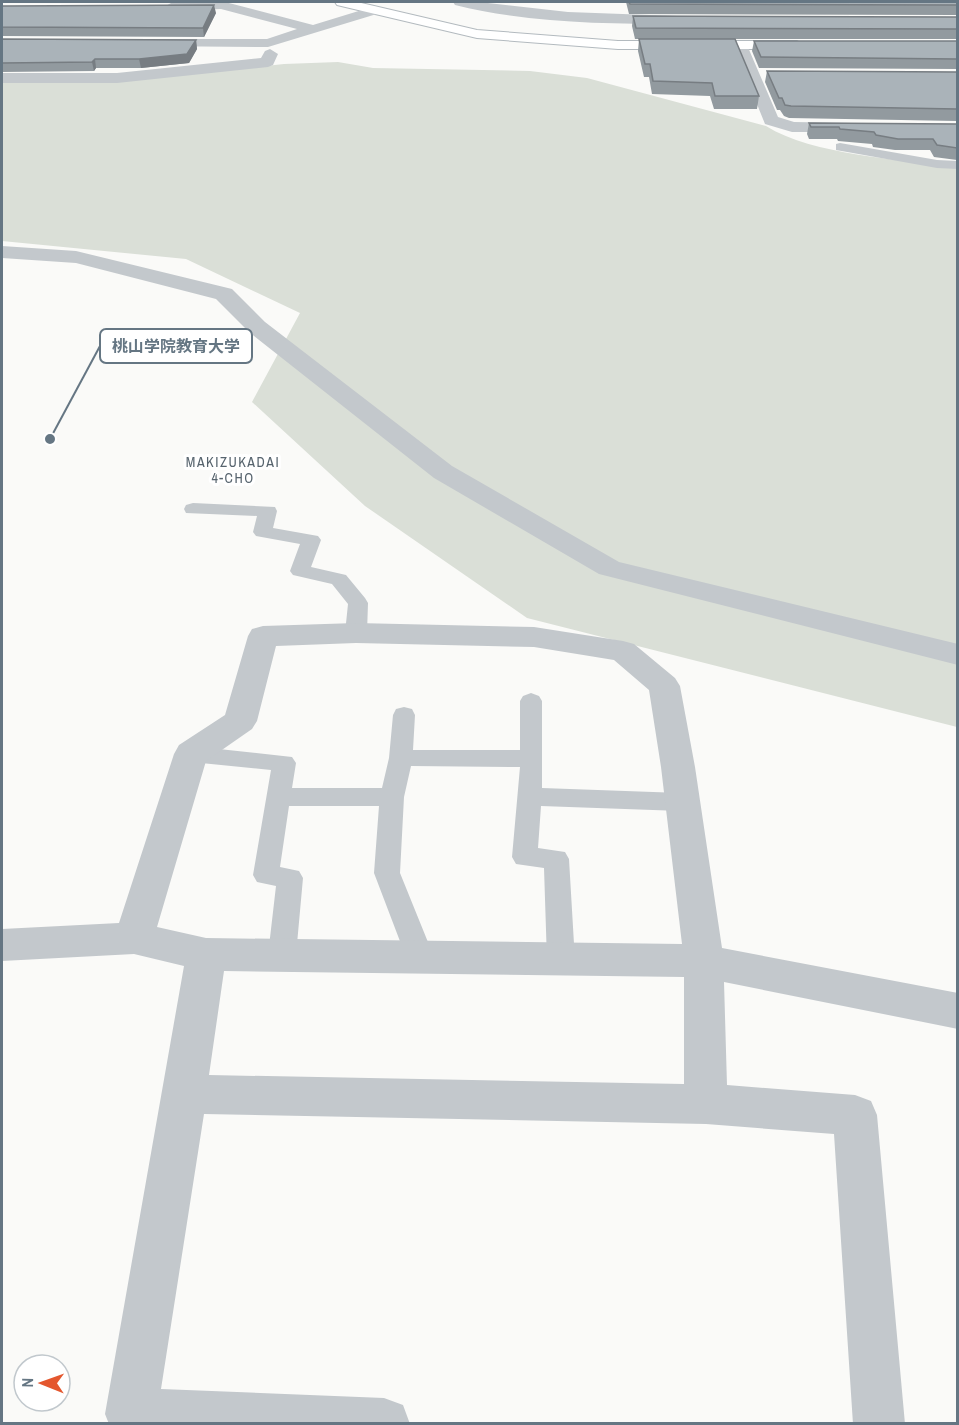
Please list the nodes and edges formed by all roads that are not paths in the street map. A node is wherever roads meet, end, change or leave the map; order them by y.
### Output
1 (342, 2) edge
2 (460, 2) edge
3 (545, 2) edge
4 (216, 3) edge
5 (614, 4) dead end
6 (162, 8) edge
7 (375, 10) junction
8 (532, 14) junction
9 (609, 20) junction
10 (693, 20) edge
11 (313, 29) junction
12 (140, 43) edge
13 (268, 43) junction
14 (618, 45) junction
15 (740, 45) junction
16 (809, 45) edge
17 (2, 78) edge
18 (863, 128) edge
19 (840, 147) dead end
20 (957, 165) edge
21 (2, 252) edge
22 (193, 509) dead end
23 (356, 633) junction
24 (957, 655) edge
25 (531, 701) dead end
26 (404, 715) dead end
27 (191, 754) junction
28 (401, 758) junction
29 (532, 759) junction
30 (278, 797) junction
31 (392, 797) junction
32 (530, 797) junction
33 (681, 802) junction
34 (134, 938) junction
35 (2, 945) edge
36 (206, 954) junction
37 (282, 955) junction
38 (420, 957) junction
39 (561, 960) junction
40 (704, 961) junction
41 (957, 1011) edge
42 (185, 1094) junction
43 (706, 1104) junction
44 (384, 1424) edge
45 (879, 1424) edge

1 - 7 street
2 - 8 street
3 - 8 street
4 - 6 street
4 - 11 street
5 - 9 street
7 - 11 street
7 - 14 street
8 - 9 street
9 - 10 street
9 - 14 street
11 - 13 street
12 - 13 street
13 - 17 street
14 - 15 street
15 - 16 street
15 - 18 street
19 - 20 lane
21 - 24 street
22 - 23 lane
23 - 27 street
23 - 33 street
25 - 29 lane
26 - 28 lane
27 - 30 lane
27 - 34 street
28 - 29 lane
28 - 31 lane
29 - 32 lane
30 - 31 lane
30 - 37 lane
31 - 38 lane
32 - 33 lane
32 - 39 lane
33 - 40 street
34 - 35 street
34 - 36 street
36 - 37 street
36 - 42 street
37 - 38 street
38 - 39 street
39 - 40 street
40 - 41 street
40 - 43 street
42 - 43 street
42 - 44 street
43 - 45 street

